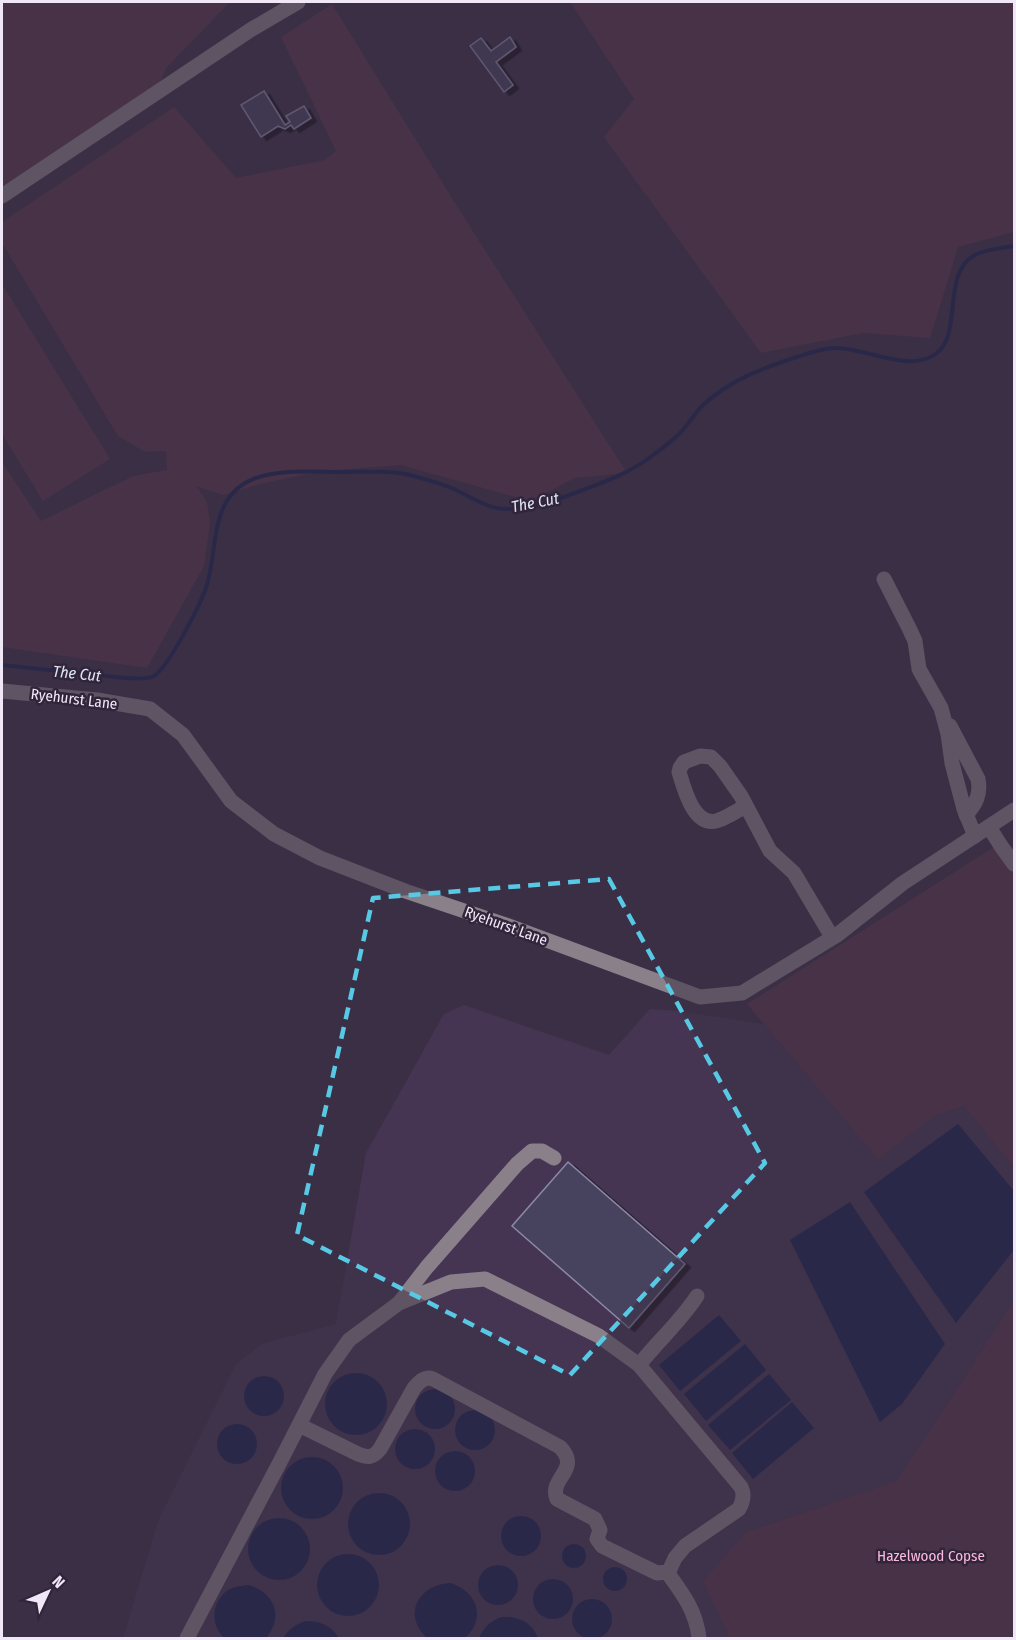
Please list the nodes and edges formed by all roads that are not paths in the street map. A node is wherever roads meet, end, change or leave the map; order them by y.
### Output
1 (298, 2) edge
2 (2, 196) edge
3 (884, 579) dead end
4 (2, 691) edge
5 (944, 716) junction
6 (746, 806) junction
7 (1014, 810) edge
8 (966, 815) junction
9 (989, 827) junction
10 (975, 836) junction
11 (1014, 864) edge
12 (832, 937) junction
13 (554, 1158) dead end
14 (697, 1296) dead end
15 (399, 1303) junction
16 (639, 1365) junction
17 (299, 1425) junction
18 (667, 1572) junction
19 (187, 1638) edge
20 (699, 1638) edge

1 - 2 street
3 - 5 street
4 - 12 street, Ryehurst Lane
5 - 8 street
5 - 8 street
6 - 6 street
6 - 12 street
7 - 9 street, Ryehurst Lane
8 - 10 street
9 - 10 street, Ryehurst Lane
9 - 11 street
10 - 12 street, Ryehurst Lane
13 - 15 street
14 - 16 street
15 - 16 street
15 - 17 street
16 - 18 street
17 - 18 street
17 - 19 street
18 - 20 street

